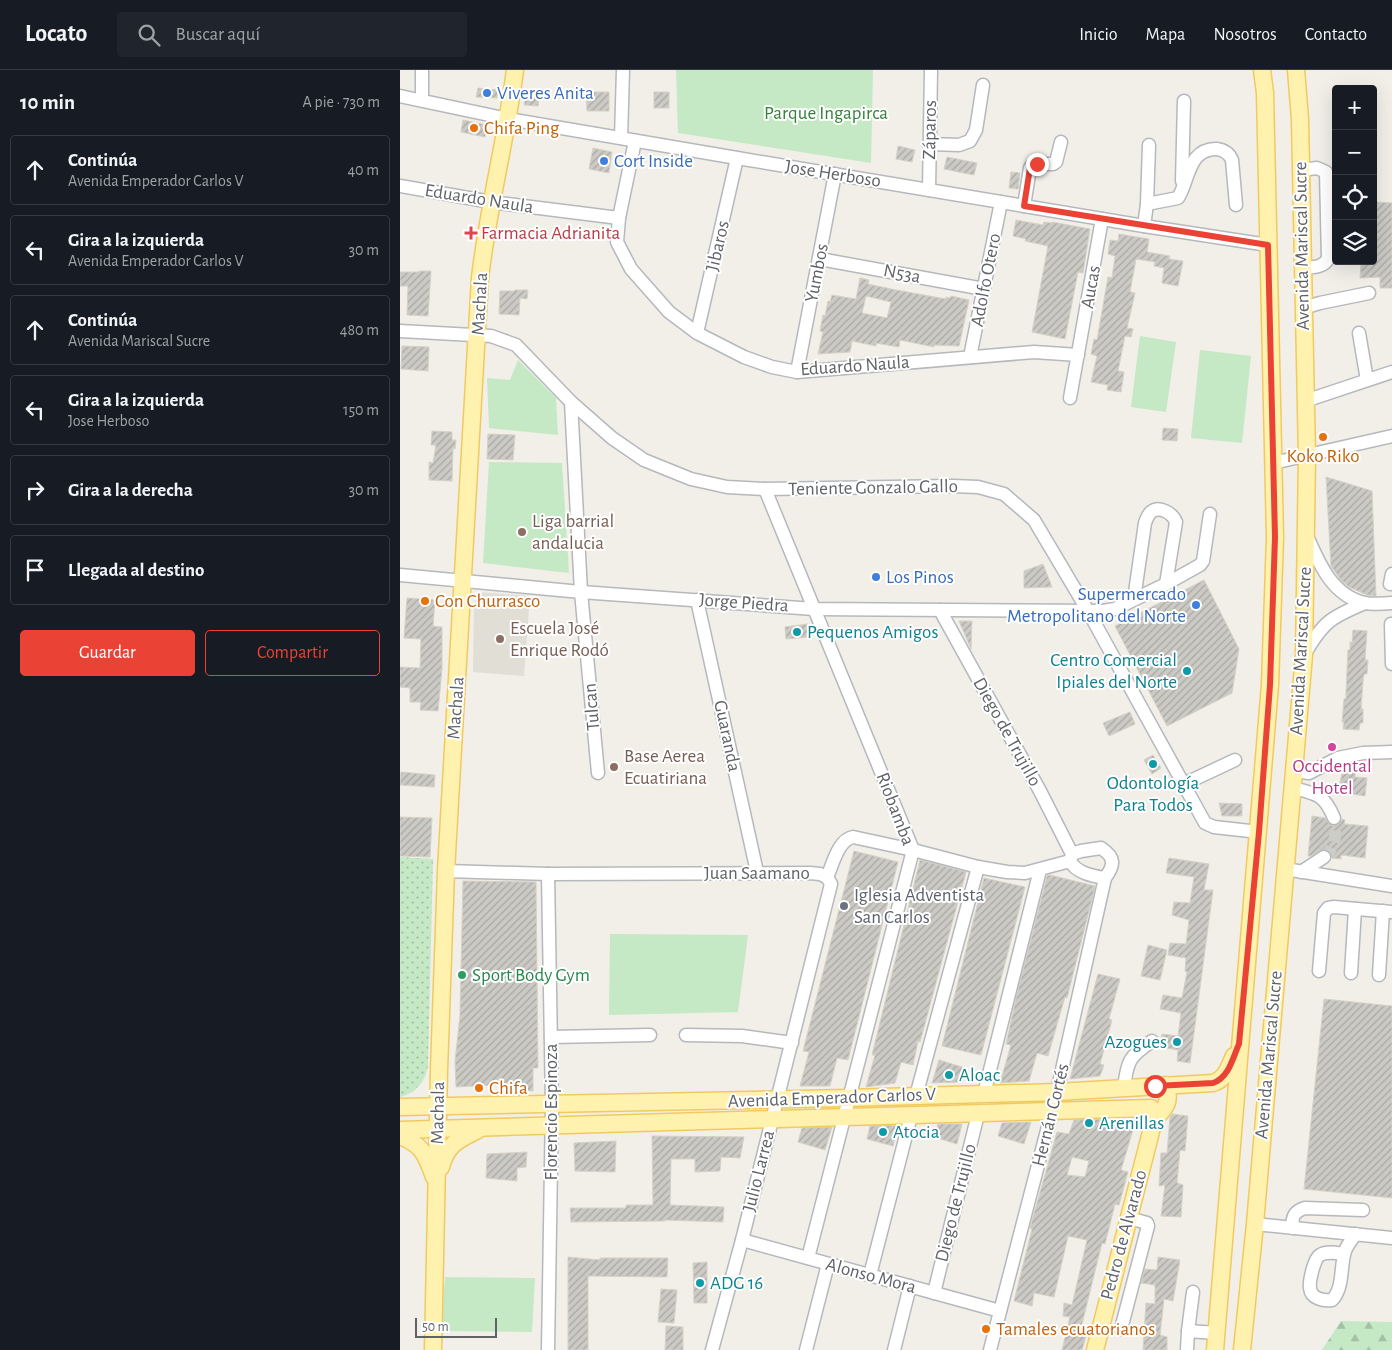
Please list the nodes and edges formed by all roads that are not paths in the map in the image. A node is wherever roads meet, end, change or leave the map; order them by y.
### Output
1 (422, 70) edge
2 (623, 70) edge
3 (931, 70) edge
4 (1262, 70) edge
5 (1296, 70) edge
6 (512, 71) edge
7 (983, 85) dead end
8 (400, 96) edge
9 (422, 99) junction
10 (1184, 101) dead end
11 (508, 118) junction
12 (621, 138) junction
13 (635, 141) junction
14 (1061, 142) dead end
15 (930, 144) junction
16 (1149, 145) dead end
17 (737, 158) junction
18 (1301, 170) junction
19 (835, 174) junction
20 (400, 186) edge
21 (929, 190) junction
22 (1182, 190) junction
23 (491, 202) junction
24 (1001, 202) junction
25 (1147, 204) junction
26 (1236, 205) dead end
27 (1024, 206) junction
28 (619, 218) junction
29 (1102, 219) junction
30 (1144, 226) junction
31 (1268, 245) junction
32 (820, 259) junction
33 (1303, 268) junction
34 (984, 289) junction
35 (1369, 293) dead end
36 (1303, 308) junction
37 (400, 331) edge
38 (698, 333) junction
39 (1359, 333) dead end
40 (478, 335) junction
41 (1078, 355) junction
42 (970, 357) junction
43 (797, 372) junction
44 (1392, 372) edge
45 (1367, 380) junction
46 (1070, 398) dead end
47 (1305, 401) junction
48 (571, 402) junction
49 (1392, 436) edge
50 (1307, 456) junction
51 (1274, 463) junction
52 (765, 489) junction
53 (1210, 514) dead end
54 (1306, 535) junction
55 (400, 576) edge
56 (464, 581) junction
57 (1166, 584) junction
58 (581, 592) junction
59 (1134, 599) junction
60 (697, 600) junction
61 (1365, 603) junction
62 (1392, 603) edge
63 (814, 609) junction
64 (940, 610) junction
65 (1088, 611) junction
66 (1391, 624) dead end
67 (1304, 655) junction
68 (1392, 664) edge
69 (1392, 752) edge
70 (1235, 760) dead end
71 (1294, 771) junction
72 (598, 773) dead end
73 (1184, 784) junction
74 (1293, 788) junction
75 (1334, 818) tunnel mouth
76 (1259, 832) junction
77 (913, 850) junction
78 (1324, 857) tunnel mouth
79 (1071, 858) junction
80 (978, 867) junction
81 (1040, 870) junction
82 (446, 871) junction
83 (1293, 871) junction
84 (757, 872) junction
85 (548, 874) junction
86 (827, 877) junction
87 (1105, 878) junction
88 (1392, 886) edge
89 (1355, 909) junction
90 (1388, 912) edge
91 (1319, 971) dead end
92 (1351, 973) dead end
93 (1379, 975) dead end
94 (650, 1035) dead end
95 (686, 1035) dead end
96 (551, 1037) junction
97 (1152, 1041) dead end
98 (792, 1043) junction
99 (1239, 1044) junction
100 (439, 1070) junction
101 (1160, 1086) junction
102 (1124, 1088) junction
103 (1057, 1092) junction
104 (984, 1094) junction
105 (916, 1096) junction
106 (848, 1098) junction
107 (777, 1100) junction
108 (552, 1105) junction
109 (438, 1106) junction
110 (400, 1107) edge
111 (1052, 1112) junction
112 (978, 1114) junction
113 (1153, 1114) junction
114 (911, 1116) junction
115 (844, 1118) junction
116 (772, 1120) junction
117 (552, 1126) junction
118 (482, 1128) junction
119 (438, 1129) junction
120 (400, 1130) edge
121 (400, 1136) edge
122 (437, 1184) junction
123 (1363, 1210) dead end
124 (1129, 1218) junction
125 (1255, 1224) junction
126 (1293, 1228) junction
127 (1341, 1232) junction
128 (1356, 1234) junction
129 (1392, 1238) edge
130 (742, 1240) junction
131 (808, 1258) junction
132 (828, 1264) junction
133 (870, 1275) junction
134 (910, 1286) junction
135 (1192, 1292) dead end
136 (934, 1293) junction
137 (1000, 1311) junction
138 (1121, 1329) dead end
139 (1188, 1331) junction
140 (1217, 1333) junction
141 (433, 1350) edge
142 (548, 1350) edge
143 (712, 1350) edge
144 (806, 1350) edge
145 (894, 1350) edge
146 (990, 1350) edge
147 (1095, 1350) edge
148 (1187, 1350) edge
149 (1215, 1350) edge
150 (1242, 1350) edge

1 - 9 street
2 - 12 street
3 - 15 street, Záparos
4 - 31 main road, Avenida Mariscal Sucre
5 - 18 main road, Avenida Mariscal Sucre
6 - 11 main road, Machala
7 - 15 street
8 - 9 street, Jose Herboso
9 - 11 street, Jose Herboso
10 - 22 street
11 - 12 street, Jose Herboso
11 - 23 main road, Machala
12 - 13 street, Jose Herboso
13 - 17 street, Jose Herboso
13 - 28 street, Eduardo Naula
14 - 27 street
15 - 21 street, Záparos
16 - 25 street
17 - 19 street, Jose Herboso
17 - 38 street, Jibaros
18 - 33 main road, Avenida Mariscal Sucre
18 - 33 street
19 - 21 street, Jose Herboso
19 - 32 street, Yumbos
20 - 23 street, Eduardo Naula
21 - 24 street, Jose Herboso
22 - 25 street
22 - 26 street
23 - 28 street, Eduardo Naula
23 - 40 main road, Machala
24 - 27 street, Jose Herboso
24 - 34 street, Adolfo Otero
25 - 30 street
27 - 29 street, Jose Herboso
28 - 38 street, Eduardo Naula
29 - 30 street, Jose Herboso
29 - 41 street, Aucas
30 - 31 street, Jose Herboso
31 - 51 main road, Avenida Mariscal Sucre
32 - 34 street, N53a
32 - 43 street, Yumbos
33 - 36 main road, Avenida Mariscal Sucre
34 - 42 street, Adolfo Otero
35 - 36 street
36 - 47 main road, Avenida Mariscal Sucre
37 - 40 street, Teniente Gonzalo Gallo
38 - 43 street, Eduardo Naula
39 - 45 street
40 - 48 street, Teniente Gonzalo Gallo
40 - 56 main road, Machala
41 - 42 street, Eduardo Naula
41 - 46 street, Aucas
42 - 43 street, Eduardo Naula
44 - 45 street
45 - 47 street
47 - 50 main road, Avenida Mariscal Sucre
48 - 52 street, Teniente Gonzalo Gallo
48 - 58 street, Tulcan
49 - 50 street
50 - 51 street
50 - 54 main road, Avenida Mariscal Sucre
51 - 76 main road, Avenida Mariscal Sucre
52 - 63 street, Riobamba
52 - 65 street, Teniente Gonzalo Gallo
53 - 57 street, Jorge Piedra
54 - 61 street
54 - 67 main road, Avenida Mariscal Sucre
55 - 56 street, Jorge Piedra
56 - 58 street, Jorge Piedra
56 - 82 main road, Machala
57 - 59 street, Jorge Piedra
57 - 59 street
58 - 60 street, Jorge Piedra
58 - 72 street, Tulcan
59 - 65 street, Jorge Piedra
60 - 63 street, Jorge Piedra
60 - 84 street, Guaranda
61 - 62 street
61 - 67 street
63 - 64 street, Jorge Piedra
63 - 77 street, Riobamba
64 - 65 street, Jorge Piedra
64 - 79 street, Diego de Trujillo
65 - 73 street, Teniente Gonzalo Gallo
66 - 68 street
67 - 71 main road, Avenida Mariscal Sucre
69 - 71 street
70 - 73 street
71 - 74 main road, Avenida Mariscal Sucre
73 - 76 street, Teniente Gonzalo Gallo
74 - 75 street
74 - 83 main road, Avenida Mariscal Sucre
76 - 99 main road, Avenida Mariscal Sucre
77 - 80 street, Juan Saamano
77 - 86 street, Juan Saamano
77 - 106 street, Riobamba
78 - 83 street
79 - 81 street, Juan Saamano
79 - 87 street
79 - 87 street
80 - 81 street, Juan Saamano
80 - 105 street
81 - 104 street
82 - 85 street, Juan Saamano
82 - 100 main road, Machala
83 - 88 street
83 - 125 main road, Avenida Mariscal Sucre
84 - 85 street, Juan Saamano
84 - 86 street, Juan Saamano
85 - 96 street, Florencio Espinoza
86 - 98 street, Julio Larrea
87 - 103 street, Hernán Cortés
89 - 90 street
89 - 91 street
89 - 92 street
90 - 93 street
94 - 96 street
95 - 98 street
96 - 108 street, Florencio Espinoza
97 - 102 street
98 - 107 street, Julio Larrea
99 - 101 main road, Avenida Emperador Carlos V
99 - 140 main road, Avenida Mariscal Sucre
100 - 109 main road, Machala
100 - 110 main road
101 - 102 main road, Avenida Emperador Carlos V
101 - 113 main road, Pedro de Alvarado
102 - 103 main road, Avenida Emperador Carlos V
103 - 104 main road, Avenida Emperador Carlos V
103 - 111 street, Hernán Cortés
104 - 105 main road, Avenida Emperador Carlos V
105 - 106 main road, Avenida Emperador Carlos V
106 - 107 main road, Avenida Emperador Carlos V
106 - 115 street, Riobamba
107 - 108 main road, Avenida Emperador Carlos V
107 - 116 street, Julio Larrea
108 - 109 main road, Avenida Emperador Carlos V
108 - 117 street, Florencio Espinoza
109 - 110 main road, Avenida Emperador Carlos V
109 - 119 main road, Machala
111 - 112 main road, Avenida Emperador Carlos V
111 - 113 main road, Avenida Emperador Carlos V
111 - 137 street, Hernán Cortés
112 - 114 main road, Avenida Emperador Carlos V
112 - 136 street, Diego de Trujillo
113 - 124 main road, Pedro de Alvarado
114 - 115 main road, Avenida Emperador Carlos V
114 - 133 street
115 - 116 main road, Avenida Emperador Carlos V
115 - 131 street, Riobamba
116 - 117 main road, Avenida Emperador Carlos V
116 - 130 street, Julio Larrea
117 - 118 main road, Avenida Emperador Carlos V
117 - 142 street, Florencio Espinoza
118 - 119 main road, Avenida Emperador Carlos V
118 - 122 main road
119 - 120 main road, Avenida Emperador Carlos V
119 - 122 main road, Machala
121 - 122 main road
122 - 141 main road, Machala
123 - 126 street
124 - 138 street
124 - 147 main road, Pedro de Alvarado
125 - 126 street
125 - 150 main road, Avenida Mariscal Sucre
126 - 127 street
127 - 128 street
127 - 128 street
128 - 129 street
130 - 131 street, Alonso Mora
130 - 143 street, Julio Larrea
131 - 132 street, Alonso Mora
132 - 133 street, Alonso Mora
132 - 144 street
133 - 134 street, Alonso Mora
134 - 136 street, Alonso Mora
134 - 145 street
135 - 139 street
136 - 137 street, Alonso Mora
137 - 146 street, Hernán Cortés
139 - 140 street
139 - 148 street
140 - 149 main road, Avenida Mariscal Sucre

